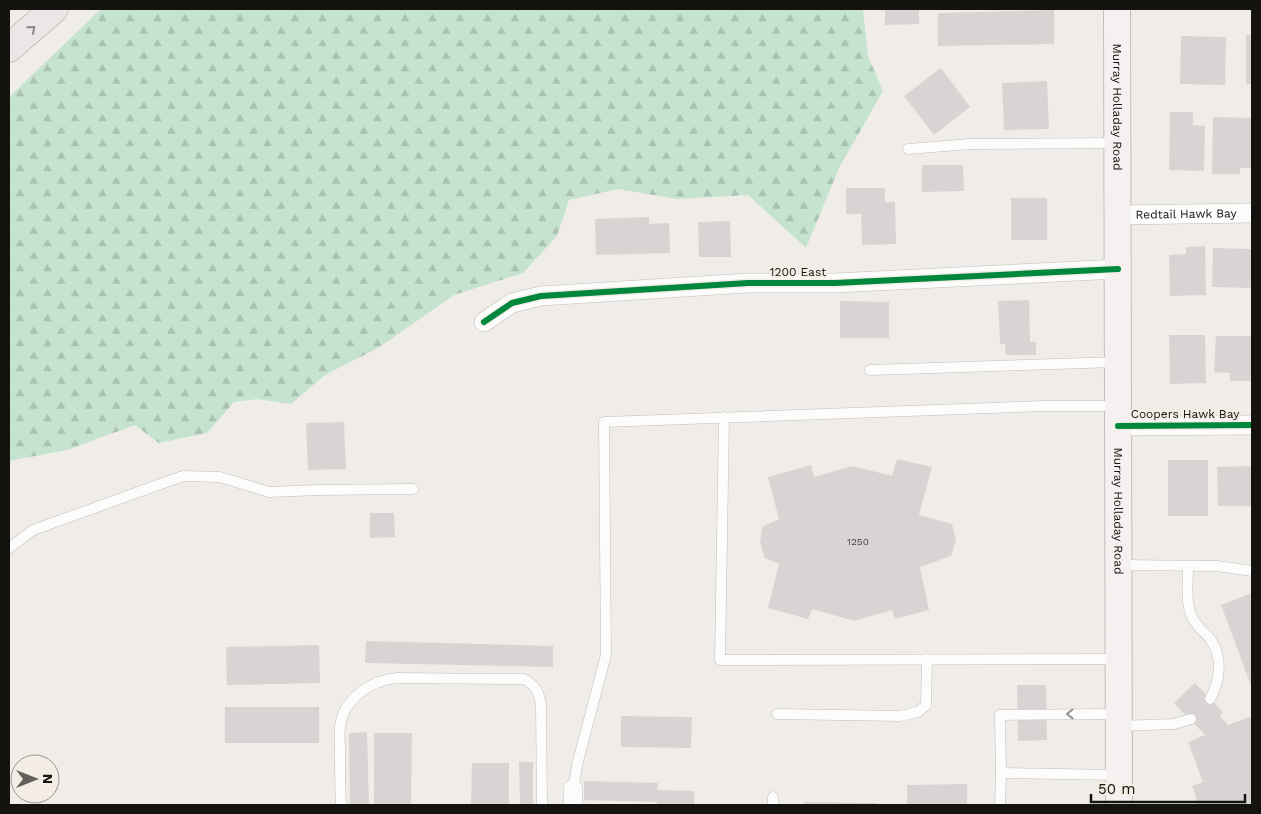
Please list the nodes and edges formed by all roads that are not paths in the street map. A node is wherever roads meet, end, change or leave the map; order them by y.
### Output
1 (54, 9) edge
2 (1117, 9) edge
3 (9, 48) edge
4 (1118, 143) junction
5 (908, 149) dead end
6 (1252, 213) edge
7 (1118, 215) junction
8 (1118, 269) junction
9 (484, 322) dead end
10 (1118, 362) junction
11 (870, 370) dead end
12 (1118, 416) junction
13 (724, 417) junction
14 (1252, 425) edge
15 (413, 489) dead end
16 (9, 548) edge
17 (1118, 565) junction
18 (1188, 566) junction
19 (1252, 571) edge
20 (927, 659) junction
21 (1119, 659) junction
22 (1210, 699) dead end
23 (777, 714) dead end
24 (1191, 719) dead end
25 (1119, 720) junction
26 (1000, 773) junction
27 (1119, 775) junction
28 (573, 797) edge
29 (341, 805) edge
30 (542, 805) edge
31 (1000, 805) edge
32 (1119, 805) edge

3 -> 1 main road
2 - 4 main road, Murray Holladay Road
4 - 5 lane
4 - 7 main road, Murray Holladay Road
6 - 7 street, Redtail Hawk Bay
7 - 8 main road, Murray Holladay Road
8 - 9 street, 1200 East
8 - 10 main road, Murray Holladay Road
10 - 11 lane
10 - 12 main road, Murray Holladay Road
12 - 13 lane
12 - 14 street, Coopers Hawk Bay
12 - 17 main road, Murray Holladay Road
13 - 20 lane
13 - 28 lane
15 - 16 lane
17 - 18 lane
17 - 21 main road, Murray Holladay Road
18 - 19 lane
18 - 22 lane
20 - 21 lane
20 - 23 lane
21 - 25 main road, Murray Holladay Road
24 - 25 lane
25 -> 26 lane
25 - 27 main road, Murray Holladay Road
26 - 27 lane
26 - 31 lane
27 - 32 main road, Murray Holladay Road
29 - 30 lane

